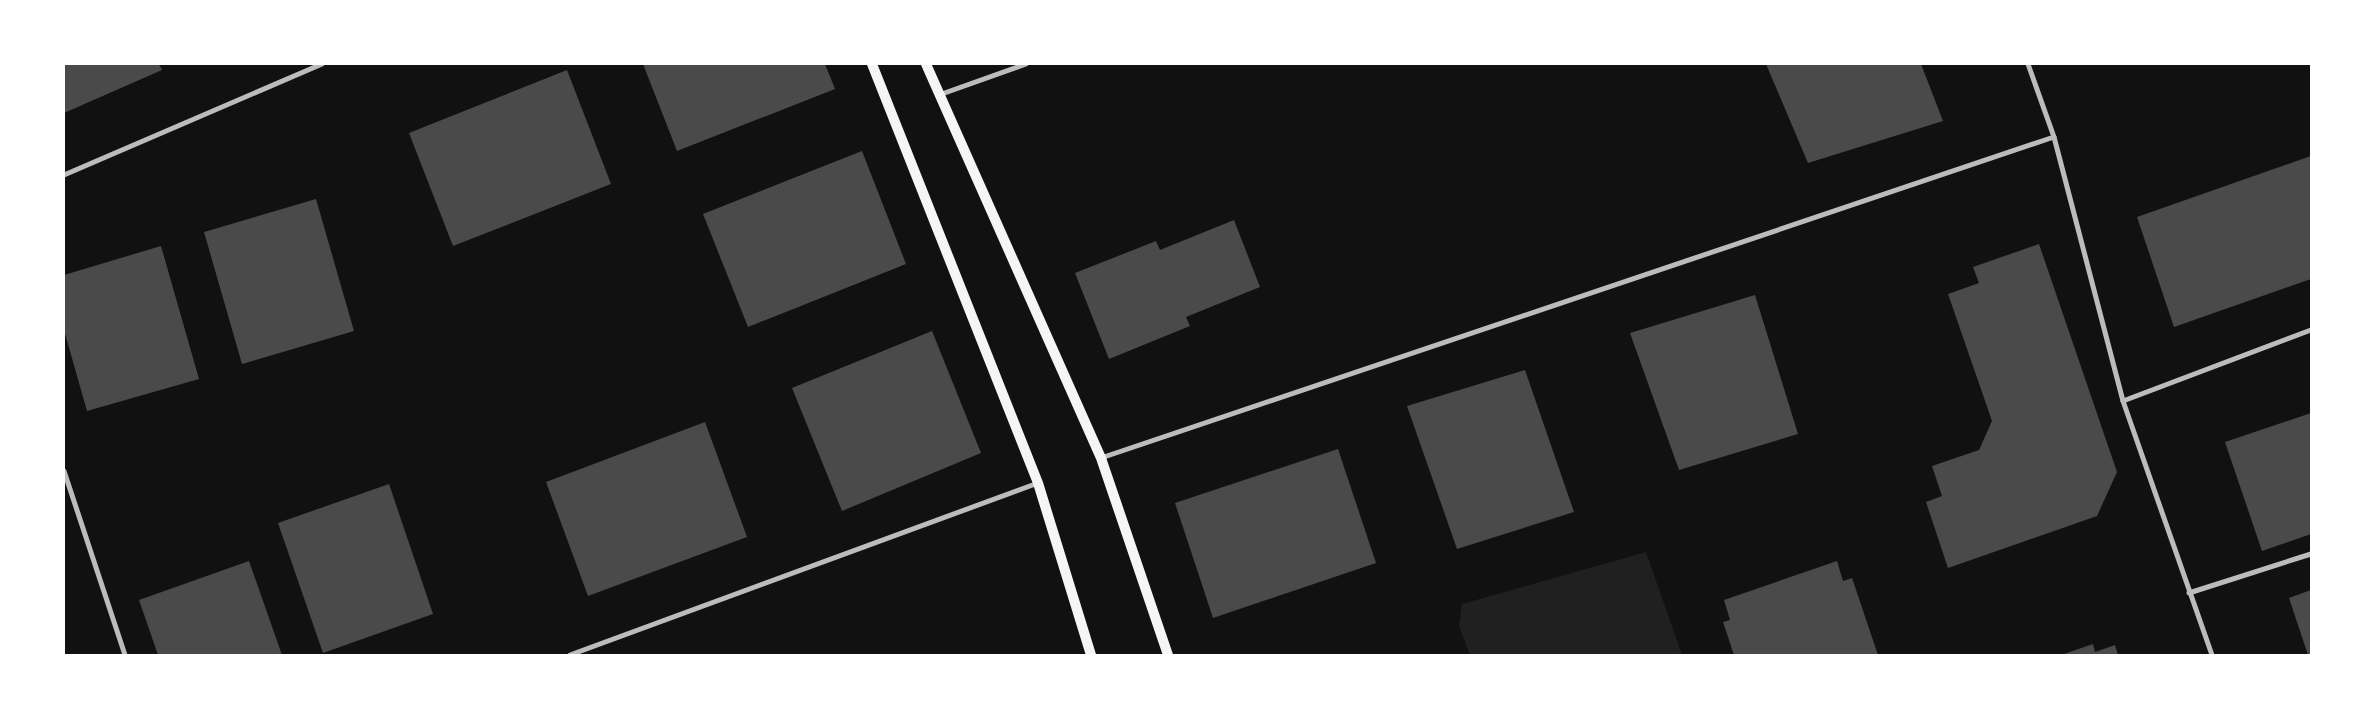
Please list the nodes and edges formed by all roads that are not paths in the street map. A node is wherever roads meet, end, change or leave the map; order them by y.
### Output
1 (322, 64) edge
2 (872, 64) edge
3 (926, 64) edge
4 (1026, 64) edge
5 (2028, 64) edge
6 (312, 66) edge
7 (939, 95) junction
8 (2054, 137) junction
9 (64, 175) edge
10 (2311, 330) edge
11 (2123, 401) junction
12 (1101, 458) junction
13 (64, 471) edge
14 (1038, 483) junction
15 (2311, 554) edge
16 (2190, 593) junction
17 (125, 655) edge
18 (570, 655) edge
19 (1091, 655) edge
20 (1168, 655) edge
21 (2212, 655) edge

1 - 6 street
2 - 14 main road
3 - 7 main road
4 - 7 street
5 - 8 street
6 - 9 street
7 - 12 main road
8 - 11 street
8 - 12 street
10 - 11 street
11 - 16 street
12 - 20 main road
13 - 17 street
14 - 18 street
14 - 19 main road
15 - 16 street
16 - 21 street

